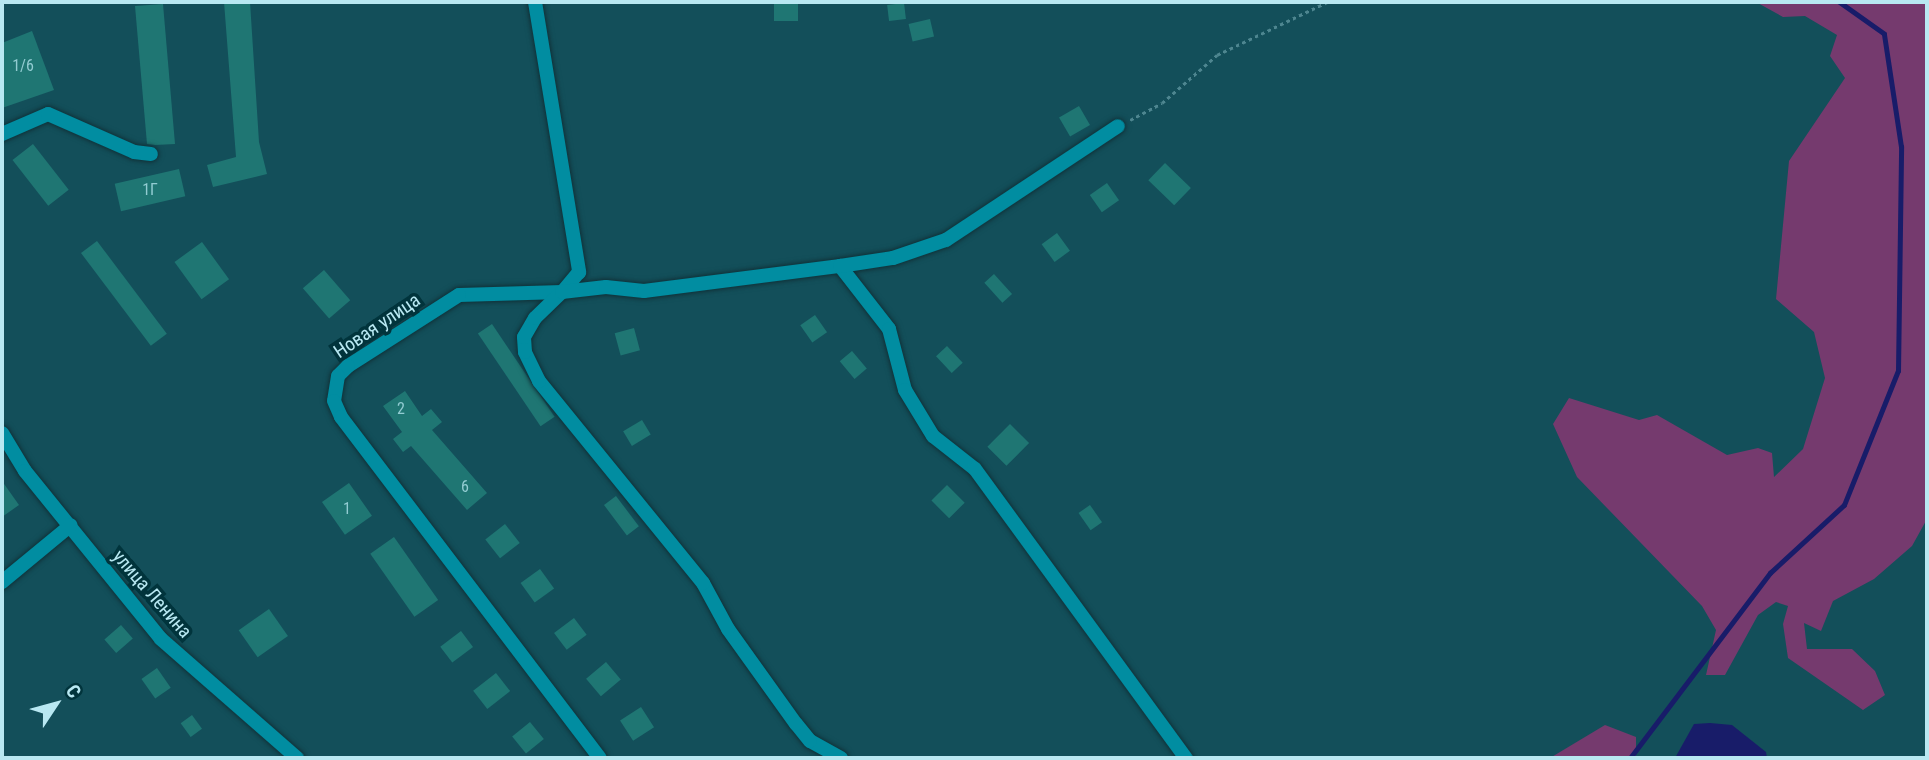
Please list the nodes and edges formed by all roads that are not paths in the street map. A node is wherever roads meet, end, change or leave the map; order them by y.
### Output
1 (535, 2) edge
2 (1118, 126) road end
3 (2, 134) edge
4 (151, 154) dead end
5 (840, 266) junction
6 (562, 292) junction
7 (2, 433) edge
8 (71, 524) junction
9 (2, 582) edge
10 (297, 758) edge
11 (600, 758) edge
12 (841, 758) edge
13 (1186, 758) edge

1 - 6 street
2 - 5 street, Новая улица
3 - 4 street
5 - 6 street, Новая улица
5 - 13 street
6 - 11 street, Новая улица
6 - 12 street
7 - 8 street, улица Ленина
8 - 9 street
8 - 10 street, улица Ленина

